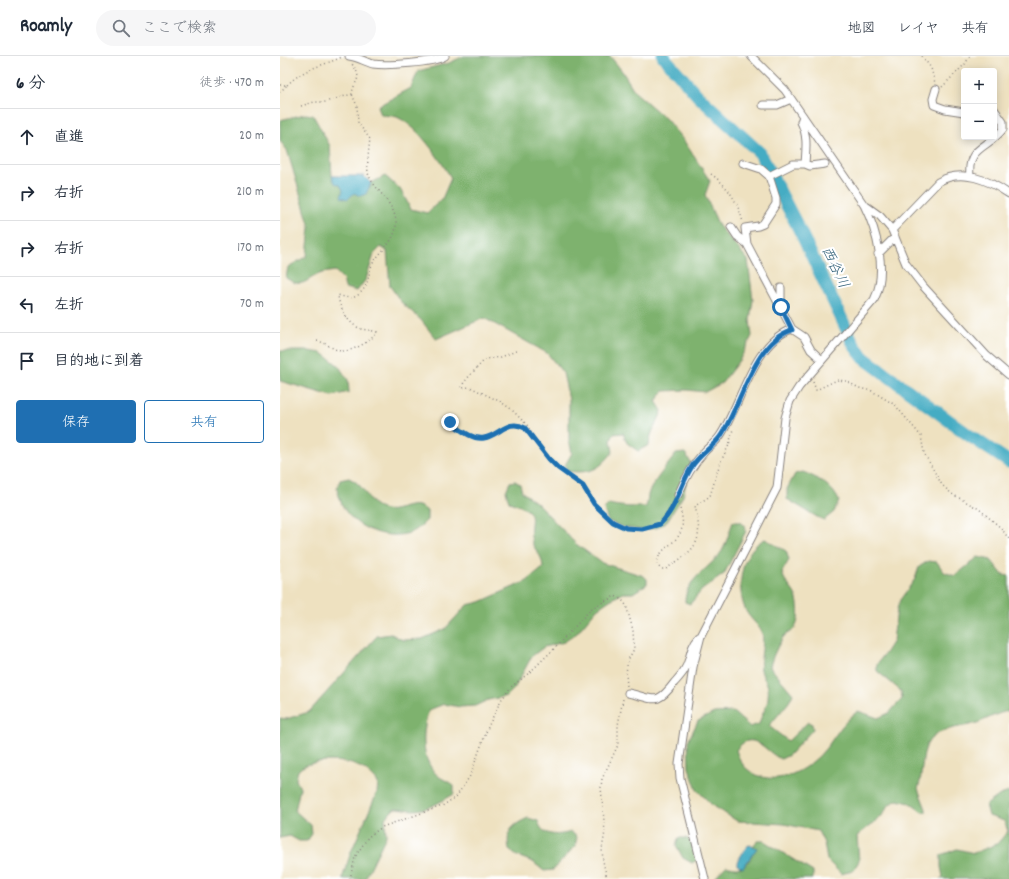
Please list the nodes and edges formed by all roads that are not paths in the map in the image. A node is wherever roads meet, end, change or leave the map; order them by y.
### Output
1 (445, 56) edge
2 (751, 56) edge
3 (349, 58) edge
4 (936, 89) road end
5 (791, 99) junction
6 (763, 105) dead end
7 (961, 112) edge
8 (997, 113) edge
9 (803, 116) junction
10 (997, 137) edge
11 (993, 140) edge
12 (743, 163) dead end
13 (804, 164) junction
14 (825, 164) dead end
15 (771, 175) junction
16 (970, 176) junction
17 (1009, 194) edge
18 (864, 205) junction
19 (731, 227) dead end
20 (893, 234) junction
21 (747, 244) junction
22 (878, 254) junction
23 (781, 288) dead end
24 (781, 307) junction
25 (792, 330) junction
26 (822, 360) junction
27 (1009, 375) edge
28 (678, 495) road end
29 (701, 636) junction
30 (628, 693) road end
31 (706, 879) edge

1 - 3 street
2 - 5 street
4 - 7 street
5 - 6 street
5 - 9 street
8 - 10 street
9 - 13 street
9 - 18 street
11 - 16 street
12 - 15 street
13 - 14 street
13 - 15 street
15 - 21 street
16 - 17 street
16 - 20 street
18 - 20 street
18 - 22 street
19 - 21 street
20 - 22 street
20 - 27 street
21 - 24 street
22 - 26 street
23 - 24 street
24 - 25 street
25 - 26 street
25 - 28 street
26 - 29 street
29 - 30 street
29 - 31 street

